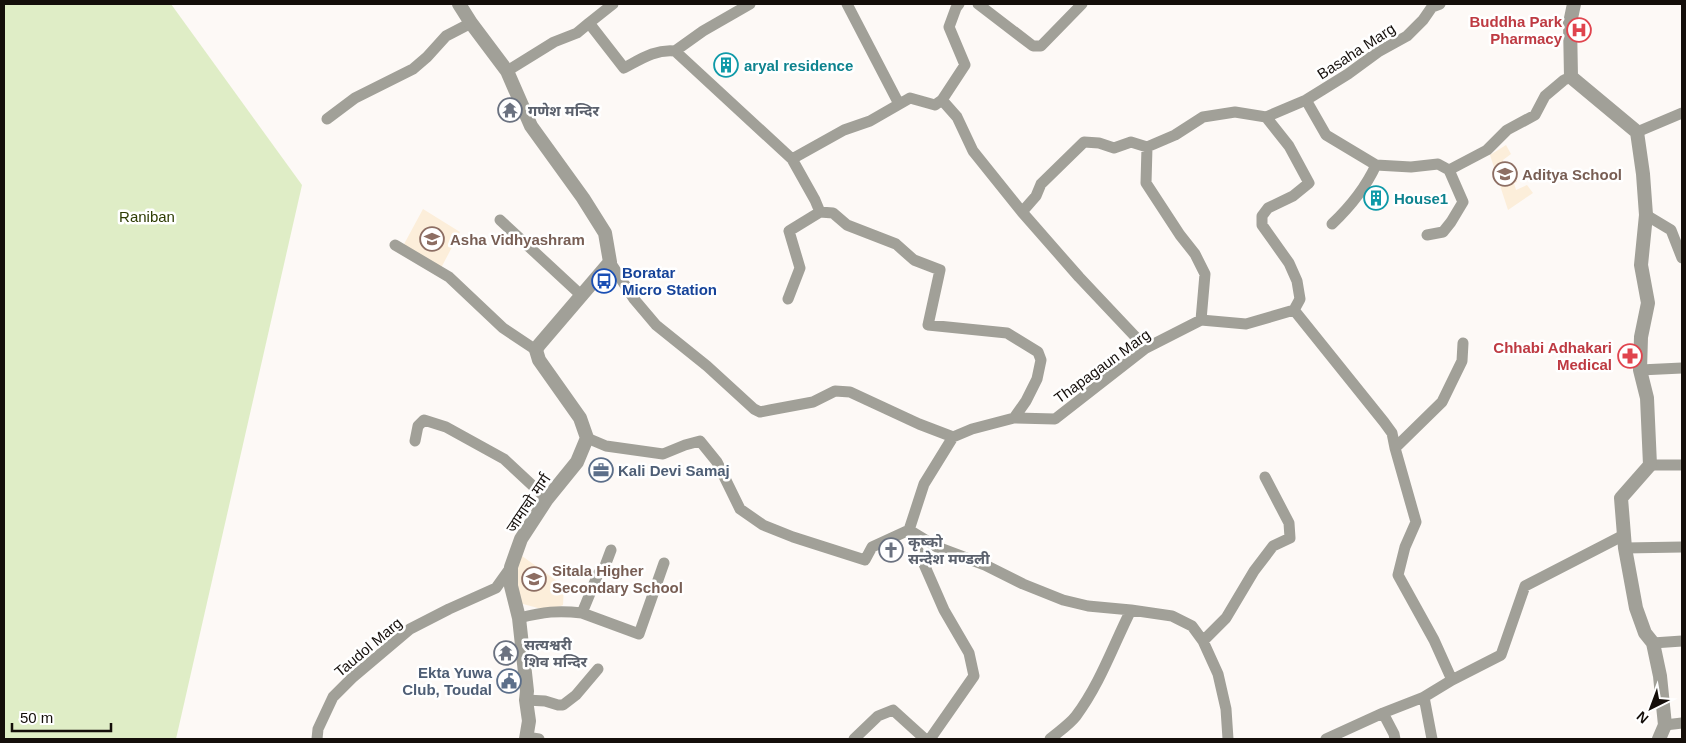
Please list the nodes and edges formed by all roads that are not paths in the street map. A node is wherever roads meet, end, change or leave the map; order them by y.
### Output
1 (459, 4) edge
2 (613, 4) edge
3 (750, 4) edge
4 (847, 4) edge
5 (959, 4) edge
6 (978, 4) edge
7 (1082, 4) edge
8 (1440, 4) edge
9 (1574, 4) edge
10 (589, 23) junction
11 (471, 24) junction
12 (675, 51) junction
13 (507, 71) junction
14 (1571, 77) junction
15 (942, 100) junction
16 (1306, 100) junction
17 (899, 104) junction
18 (1682, 112) edge
19 (1266, 117) junction
20 (327, 119) dead end
21 (1636, 132) junction
22 (1147, 147) junction
23 (792, 159) junction
24 (1376, 165) junction
25 (1449, 170) junction
26 (820, 212) junction
27 (1022, 212) junction
28 (1646, 215) junction
29 (500, 220) dead end
30 (1332, 224) dead end
31 (1427, 235) dead end
32 (395, 245) dead end
33 (1682, 258) edge
34 (610, 262) junction
35 (582, 296) junction
36 (788, 299) dead end
37 (1294, 310) junction
38 (1201, 320) junction
39 (1463, 343) dead end
40 (1146, 348) junction
41 (536, 350) junction
42 (1682, 368) edge
43 (1640, 370) junction
44 (1014, 418) junction
45 (953, 436) junction
46 (587, 438) junction
47 (415, 441) dead end
48 (1395, 448) junction
49 (1650, 465) junction
50 (1682, 465) edge
51 (1266, 477) dead end
52 (547, 499) junction
53 (909, 530) junction
54 (1625, 541) junction
55 (1682, 546) edge
56 (611, 550) dead end
57 (664, 563) dead end
58 (511, 567) junction
59 (1131, 610) junction
60 (582, 613) junction
61 (519, 618) junction
62 (1204, 641) junction
63 (1682, 641) edge
64 (1653, 643) junction
65 (598, 669) dead end
66 (1452, 680) junction
67 (1424, 696) junction
68 (526, 700) junction
69 (1383, 713) junction
70 (1682, 723) edge
71 (1665, 725) junction
72 (317, 739) edge
73 (530, 739) edge
74 (854, 739) edge
75 (926, 739) edge
76 (930, 739) edge
77 (1050, 739) edge
78 (1228, 739) edge
79 (1326, 739) edge
80 (1395, 739) edge
81 (1432, 739) edge
82 (1659, 739) edge

1 - 11 street
2 - 10 street
3 - 12 street
4 - 17 street
5 - 15 street
6 - 7 street
8 - 16 street, Basaha Marg
9 - 14 street
10 - 12 street
10 - 13 street
11 - 13 street
11 - 20 street
12 - 23 street
13 - 34 street
14 - 21 street
14 - 25 street
15 - 17 street
15 - 27 street
16 - 19 street, Basaha Marg
16 - 24 street
17 - 23 street
18 - 21 street
19 - 22 street
19 - 37 street
21 - 28 street
22 - 27 street
22 - 38 street
23 - 26 street
24 - 25 street
24 - 30 street
25 - 31 street
26 - 36 street
26 - 44 street
27 - 40 street
28 - 33 street
28 - 43 street
29 - 35 street
32 - 41 street
34 - 35 street
34 - 45 street
35 - 41 street
37 - 38 street
37 - 48 street
38 - 40 street, Thapagaun Marg
39 - 48 street
40 - 44 street, Thapagaun Marg
41 - 46 street
42 - 43 street
43 - 49 street
44 - 45 street, Thapagaun Marg
45 - 53 street
46 - 52 street, जामाचो मार्ग
46 - 53 street
47 - 52 street
48 - 66 street
49 - 50 street
49 - 54 street
51 - 62 street
52 - 58 street, जामाचो मार्ग
53 - 59 street
53 - 76 street
54 - 55 street
54 - 64 street
54 - 66 street
56 - 60 street
57 - 60 street
58 - 61 street, जामाचो मार्ग
58 - 72 street, Taudol Marg
59 - 62 street
59 - 77 street
60 - 61 street
61 - 68 street, जामाचो मार्ग
62 - 78 street
63 - 64 street
64 - 71 street
65 - 68 street
66 - 67 street
67 - 69 street
67 - 81 street
68 - 73 street, जामाचो मार्ग
69 - 79 street
69 - 80 street
70 - 71 street
71 - 82 street
74 - 75 street

